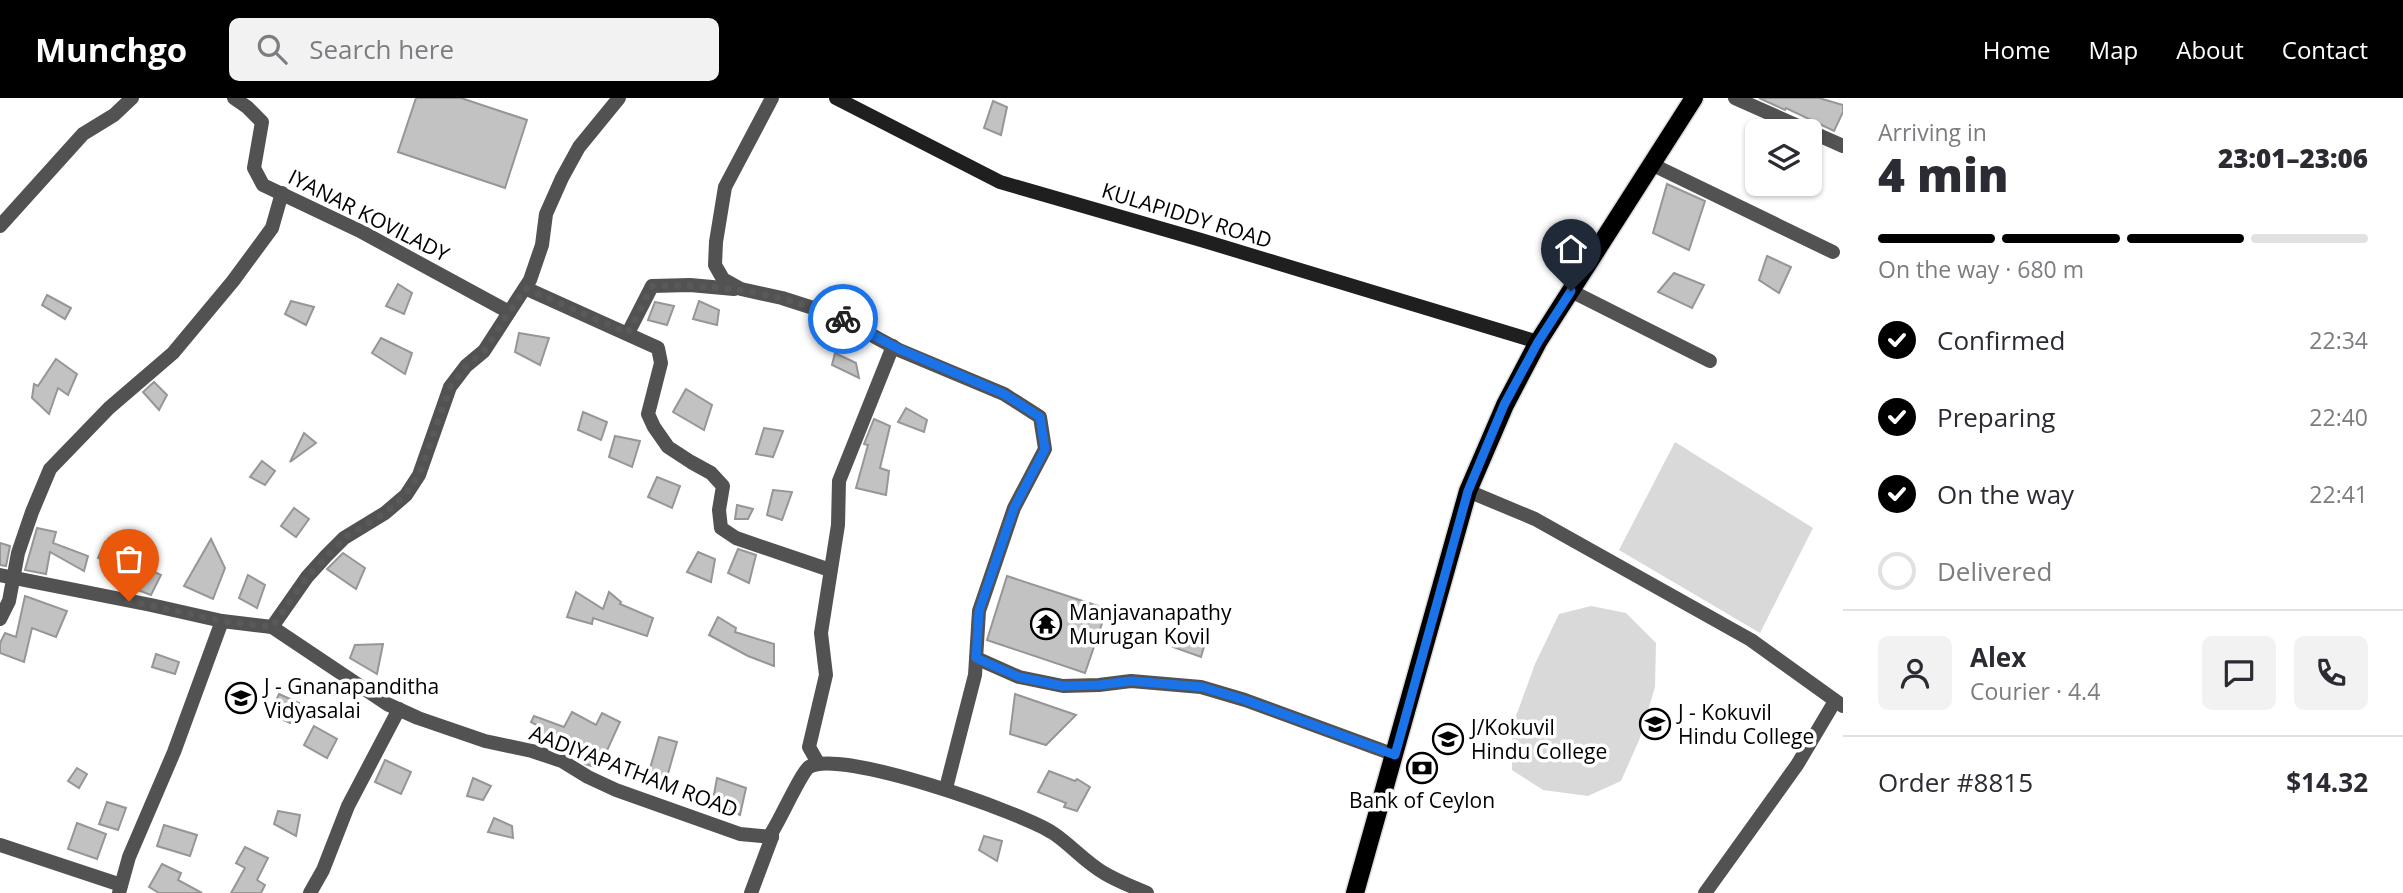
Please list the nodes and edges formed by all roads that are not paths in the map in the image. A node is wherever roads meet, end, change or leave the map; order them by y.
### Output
1 (132, 98) edge
2 (234, 98) edge
3 (619, 98) edge
4 (772, 98) edge
5 (836, 98) edge
6 (1694, 98) edge
7 (1735, 98) edge
8 (1843, 146) edge
9 (1651, 164) junction
10 (282, 194) junction
11 (0, 226) edge
12 (1833, 251) dead end
13 (525, 288) junction
14 (741, 289) junction
15 (1571, 291) junction
16 (509, 312) junction
17 (628, 333) junction
18 (1538, 342) junction
19 (893, 346) junction
20 (1710, 361) dead end
21 (1468, 491) junction
22 (830, 570) junction
23 (6, 577) edge
24 (0, 618) edge
25 (222, 621) junction
26 (272, 627) junction
27 (976, 658) junction
28 (1839, 704) edge
29 (399, 709) junction
30 (1395, 755) junction
31 (818, 763) junction
32 (946, 788) junction
33 (772, 837) junction
34 (0, 845) edge
35 (120, 889) edge
36 (310, 893) edge
37 (751, 893) edge
38 (1147, 893) edge
39 (1355, 893) edge
40 (1705, 893) edge

1 - 11 street
2 - 10 street, IYANAR KOVILADY
3 - 13 street
4 - 14 street
5 - 18 main road, KULAPIDDY ROAD
6 - 9 main road
7 - 8 street
9 - 12 street
9 - 15 main road
10 - 16 street, IYANAR KOVILADY
10 - 23 street
13 - 16 street
13 - 17 street
14 - 17 street
14 - 19 street
15 - 18 main road
15 - 20 street
16 - 26 street
17 - 22 street
18 - 21 main road
19 - 22 street
19 - 27 street
21 - 28 street
21 - 30 main road
22 - 31 street
23 - 24 street
23 - 25 street
25 - 26 street
25 - 35 street
26 - 29 street, AADIYAPATHAM ROAD
27 - 30 street
27 - 32 street
28 - 40 street
29 - 33 street, AADIYAPATHAM ROAD
29 - 36 street
30 - 39 main road
31 - 32 street
31 - 33 street
32 - 38 street
33 - 37 street
34 - 35 street

